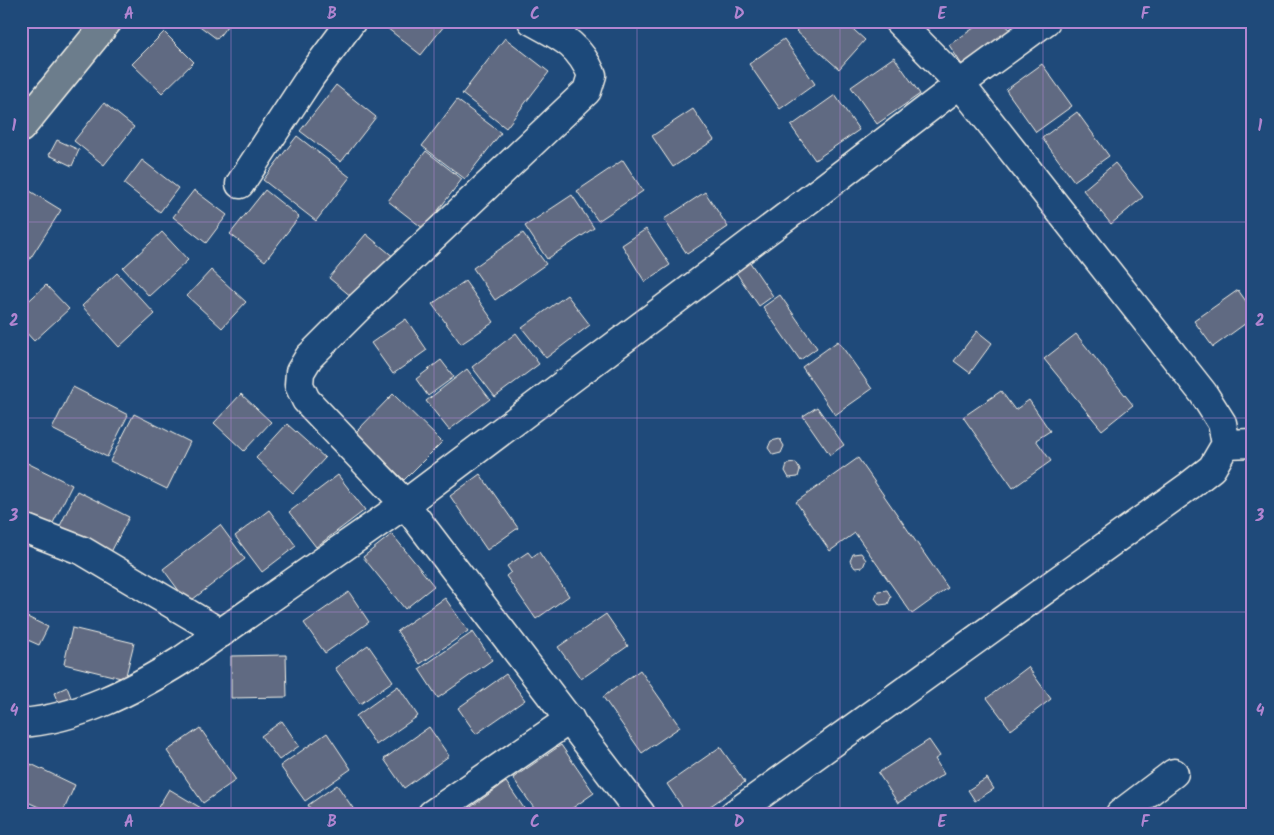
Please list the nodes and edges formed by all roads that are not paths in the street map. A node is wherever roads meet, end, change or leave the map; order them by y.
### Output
1 (108, 21) edge
2 (352, 21) edge
3 (532, 21) edge
4 (898, 21) edge
5 (1046, 21) edge
6 (960, 84) junction
7 (21, 128) edge
8 (240, 184) dead end
9 (1253, 443) edge
10 (1226, 444) junction
11 (405, 504) junction
12 (21, 527) edge
13 (221, 633) junction
14 (570, 720) junction
15 (21, 723) edge
16 (1174, 773) dead end
17 (432, 814) edge
18 (640, 814) edge
19 (734, 814) edge
20 (1120, 814) edge

1 - 7 main road
2 - 8 street
3 - 11 street
4 - 6 street
5 - 6 street
6 - 10 street
6 - 11 street
9 - 10 street
10 - 19 street
11 - 13 street
11 - 14 street
12 - 13 street
13 - 15 street
14 - 17 street
14 - 18 street
16 - 20 street

